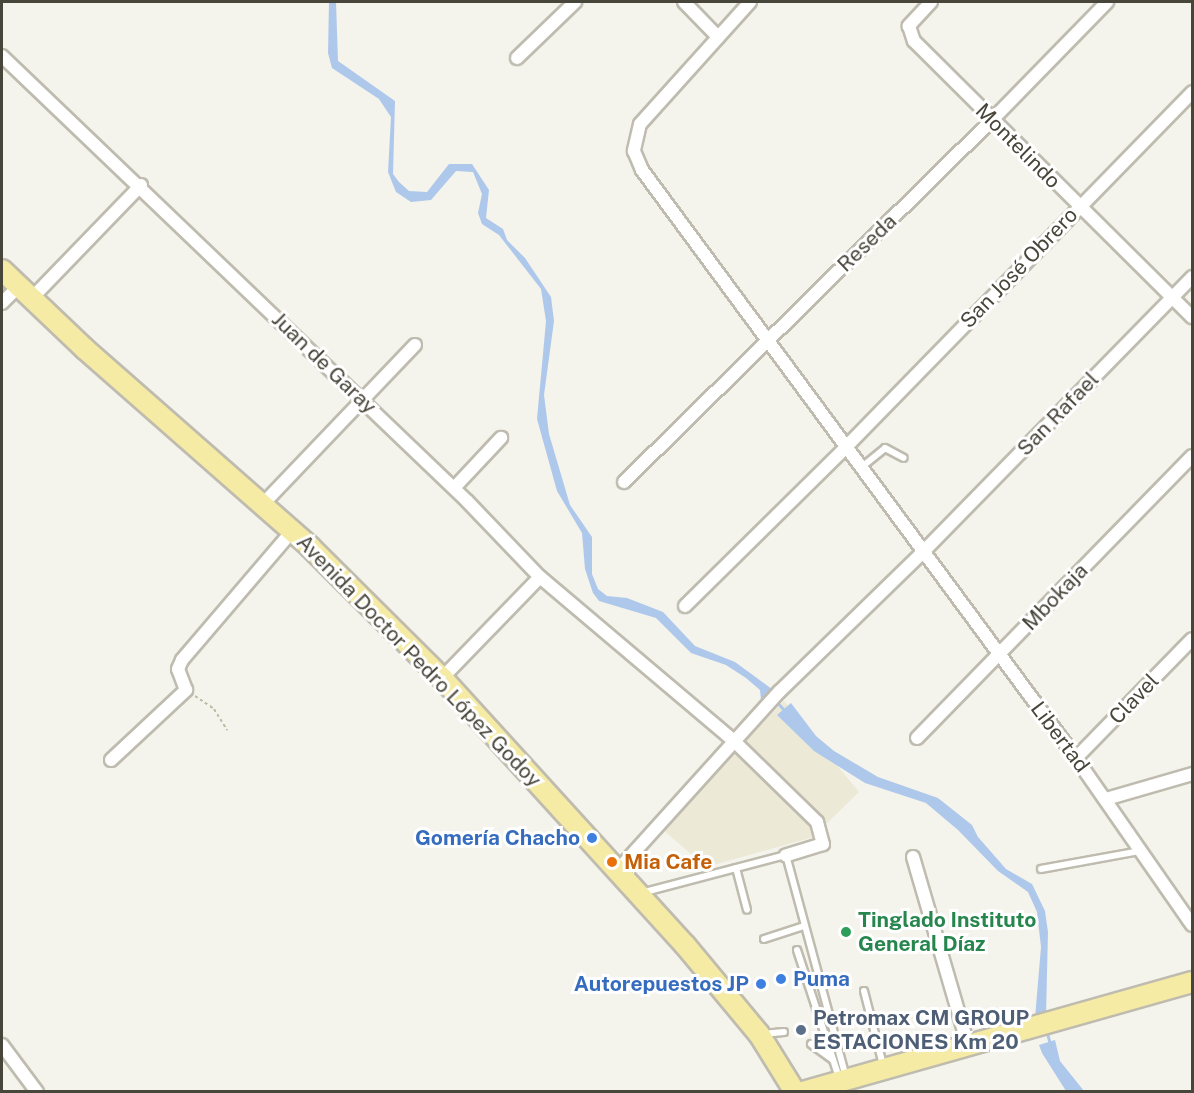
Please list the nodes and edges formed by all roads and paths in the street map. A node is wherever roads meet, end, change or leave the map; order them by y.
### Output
1 (575, 2) edge
2 (684, 2) edge
3 (750, 2) edge
4 (931, 2) edge
5 (1107, 2) edge
6 (718, 37) junction
7 (2, 56) edge
8 (518, 58) dead end
9 (1192, 92) edge
10 (992, 120) junction
11 (141, 185) junction
12 (1079, 206) junction
13 (2, 270) edge
14 (1192, 277) edge
15 (25, 292) junction
16 (1173, 297) junction
17 (2, 303) edge
18 (1192, 317) edge
19 (767, 340) junction
20 (415, 345) dead end
21 (362, 400) junction
22 (501, 438) dead end
23 (848, 445) junction
24 (1192, 456) edge
25 (904, 458) dead end
26 (863, 466) junction
27 (624, 482) dead end
28 (454, 488) junction
29 (263, 504) junction
30 (292, 531) junction
31 (923, 552) junction
32 (540, 577) junction
33 (685, 606) dead end
34 (1192, 639) edge
35 (999, 655) junction
36 (441, 678) junction
37 (186, 690) junction
38 (227, 730) dead end
39 (917, 738) dead end
40 (734, 741) junction
41 (1076, 758) junction
42 (111, 760) dead end
43 (1192, 774) edge
44 (1106, 799) junction
45 (1141, 850) junction
46 (786, 855) junction
47 (913, 858) dead end
48 (736, 867) junction
49 (1041, 869) dead end
50 (618, 870) junction
51 (638, 894) junction
52 (747, 910) dead end
53 (1192, 925) edge
54 (804, 926) junction
55 (764, 939) dead end
56 (798, 950) dead end
57 (1192, 982) edge
58 (864, 991) dead end
59 (784, 1032) dead end
60 (759, 1034) junction
61 (811, 1044) dead end
62 (2, 1045) edge
63 (968, 1045) junction
64 (833, 1060) junction
65 (884, 1068) junction
66 (839, 1084) edge
67 (37, 1092) edge
68 (795, 1092) edge
69 (802, 1092) edge

1 - 8 street
2 - 6 street
3 - 6 street, Libertad
4 - 10 street, Montelindo
5 - 10 street, Reseda
6 - 19 street, Libertad
7 - 11 street, Juan de Garay
9 - 12 street, San José Obrero
10 - 12 street, Montelindo
10 - 19 street, Reseda
11 - 15 street
11 - 21 street, Juan de Garay
12 - 16 street, Montelindo
12 - 23 street, San José Obrero
13 - 15 main road, Avenida Doctor Pedro López Godoy
14 - 16 street, San Rafael
15 - 17 street
15 - 29 main road, Avenida Doctor Pedro López Godoy
16 - 18 street, Montelindo
16 - 31 street, San Rafael
19 - 23 street, Libertad
19 - 27 street, Reseda
20 - 21 street
21 - 28 street, Juan de Garay
21 - 29 street
22 - 28 street
23 - 26 street, Libertad
23 - 33 street, San José Obrero
24 - 35 street, Mbokaja
25 - 26 lane
26 - 31 street, Libertad
28 - 32 street, Juan de Garay
29 - 30 main road, Avenida Doctor Pedro López Godoy
30 - 36 main road, Avenida Doctor Pedro López Godoy
30 - 37 street
31 - 35 street, Libertad
31 - 40 street, San Rafael
32 - 36 street
32 - 40 street, Juan de Garay
34 - 41 street, Clavel
35 - 39 street, Mbokaja
35 - 41 street, Libertad
36 - 50 main road, Avenida Doctor Pedro López Godoy
37 - 38 path
37 - 42 street
40 - 46 street, Juan de Garay
40 - 50 street, San Rafael
41 - 44 street, Libertad
43 - 44 street
44 - 45 street, Libertad
45 - 49 lane
45 - 53 street, Libertad
46 - 48 lane
46 - 54 lane
47 - 63 street
48 - 51 lane
48 - 52 lane
50 - 51 main road, Avenida Doctor Pedro López Godoy
51 - 60 main road, Avenida Doctor Pedro López Godoy
54 - 55 lane
54 - 66 lane
56 - 64 lane
57 - 63 main road
58 - 65 lane
59 - 60 lane
60 - 68 main road, Avenida Doctor Pedro López Godoy
61 - 64 lane
62 - 67 street
63 - 65 main road
64 - 66 lane
65 - 66 main road
66 - 69 main road

